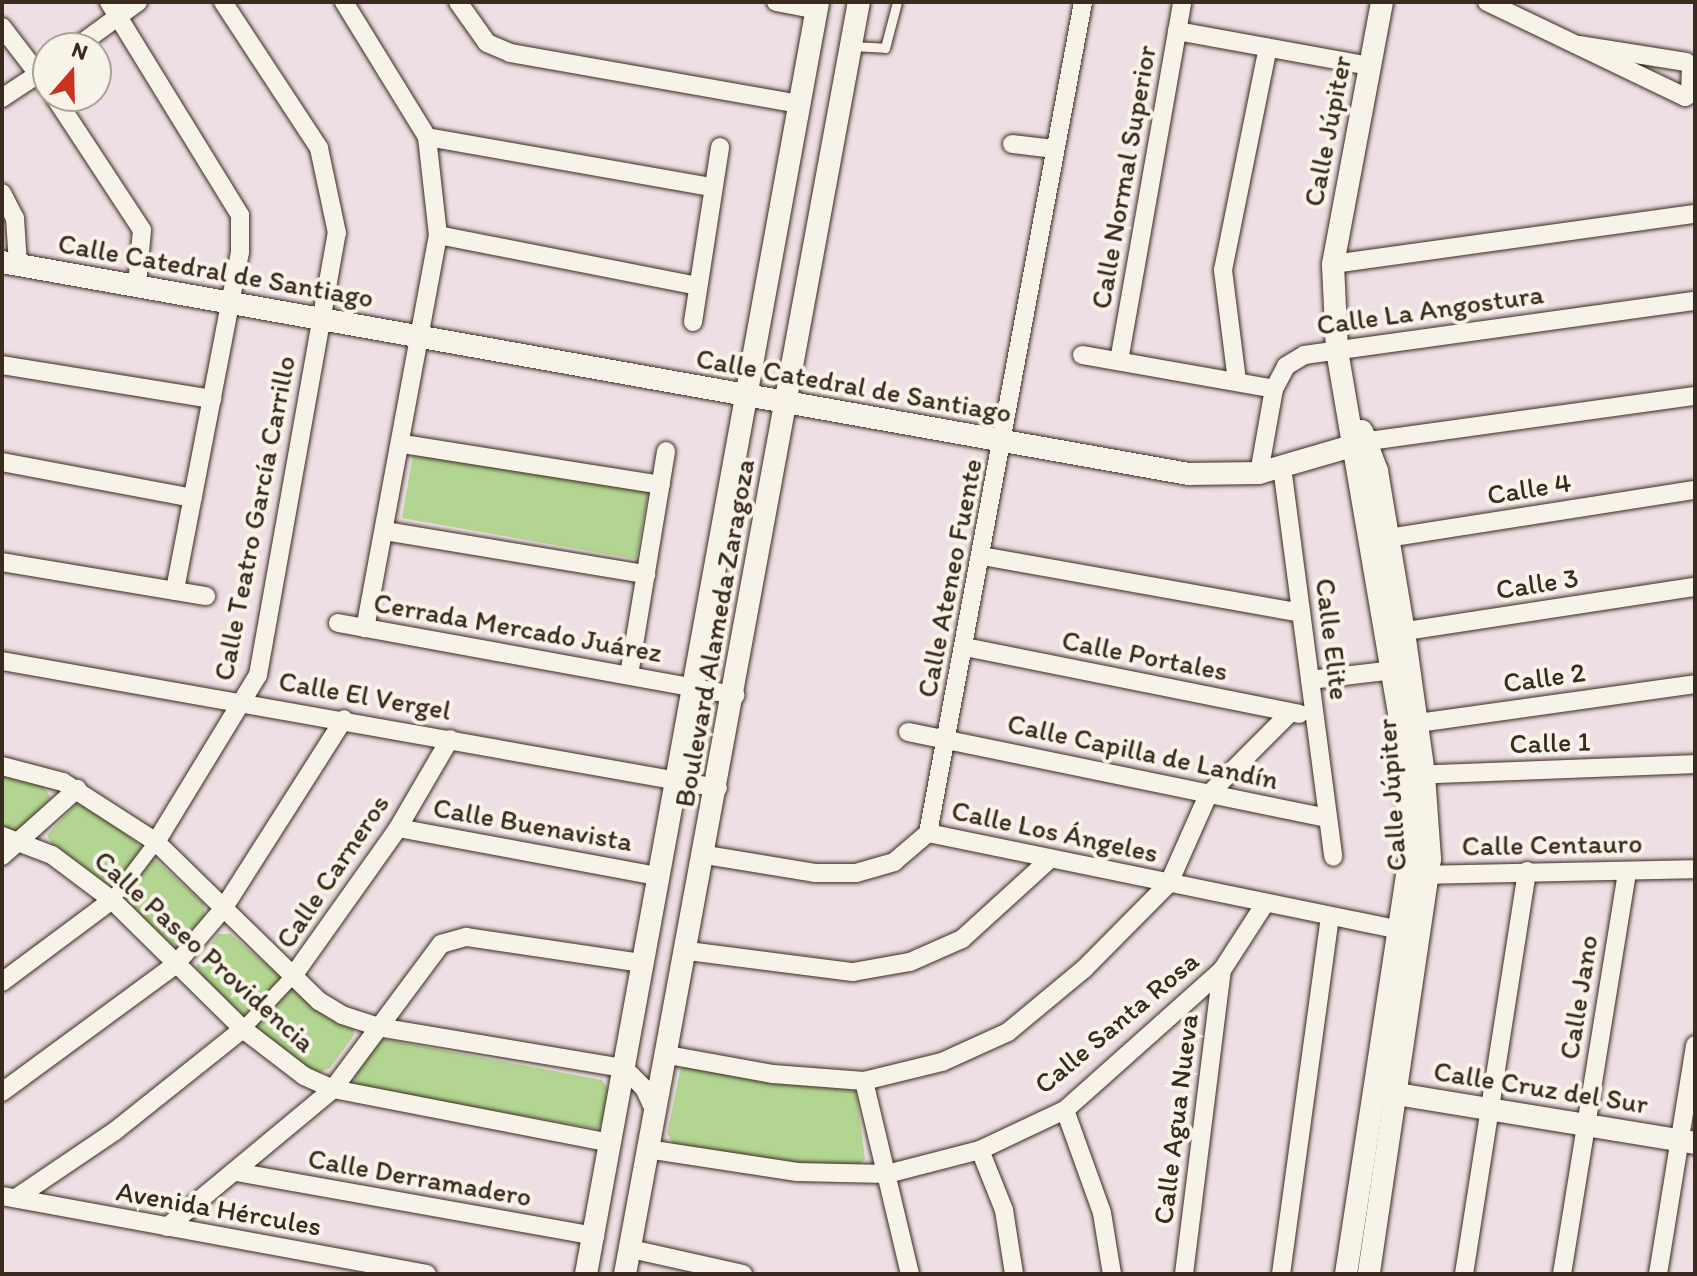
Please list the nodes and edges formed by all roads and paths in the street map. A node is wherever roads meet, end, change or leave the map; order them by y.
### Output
1 (138, 2) edge
2 (223, 2) edge
3 (345, 2) edge
4 (458, 2) edge
5 (776, 2) edge
6 (859, 2) edge
7 (897, 2) edge
8 (1083, 2) edge
9 (1182, 2) edge
10 (1382, 2) edge
11 (1487, 2) edge
12 (817, 6) edge
13 (114, 9) edge
14 (2, 27) edge
15 (1177, 31) junction
16 (91, 32) edge
17 (1580, 45) junction
18 (851, 46) junction
19 (1268, 47) junction
20 (32, 61) edge
21 (1370, 66) junction
22 (32, 83) edge
23 (2, 98) edge
24 (800, 104) junction
25 (65, 112) edge
26 (427, 137) junction
27 (1012, 144) dead end
28 (720, 147) dead end
29 (1054, 149) junction
30 (712, 187) junction
31 (2, 193) edge
32 (1695, 214) edge
33 (438, 235) junction
34 (10, 264) edge
35 (1333, 264) junction
36 (137, 285) junction
37 (698, 286) junction
38 (1695, 301) edge
39 (230, 303) junction
40 (321, 319) junction
41 (693, 322) dead end
42 (420, 337) junction
43 (1337, 350) junction
44 (1082, 355) dead end
45 (1119, 361) junction
46 (2, 365) edge
47 (1237, 381) junction
48 (1274, 389) junction
49 (745, 396) junction
50 (1695, 396) edge
51 (212, 399) junction
52 (785, 403) junction
53 (1003, 441) junction
54 (403, 444) junction
55 (1362, 444) junction
56 (666, 451) dead end
57 (2, 462) edge
58 (1282, 467) junction
59 (1259, 473) junction
60 (661, 485) junction
61 (1695, 490) edge
62 (193, 498) junction
63 (385, 531) junction
64 (1381, 539) junction
65 (982, 556) junction
66 (2, 562) edge
67 (646, 574) junction
68 (1695, 587) edge
69 (175, 591) junction
70 (206, 596) dead end
71 (1301, 613) junction
72 (338, 623) dead end
73 (365, 628) junction
74 (1395, 633) junction
75 (965, 647) junction
76 (2, 661) edge
77 (1401, 669) junction
78 (629, 675) junction
79 (1310, 680) junction
80 (1695, 684) edge
81 (695, 688) junction
82 (736, 695) junction
83 (245, 703) junction
84 (1290, 713) junction
85 (1314, 716) junction
86 (344, 719) junction
87 (1410, 724) junction
88 (908, 732) dead end
89 (450, 739) junction
90 (947, 739) junction
91 (1695, 764) edge
92 (2, 766) edge
93 (1416, 775) junction
94 (678, 780) junction
95 (718, 788) junction
96 (77, 789) junction
97 (1208, 795) junction
98 (1327, 818) junction
99 (398, 828) junction
100 (928, 833) junction
101 (2, 836) edge
102 (21, 840) junction
103 (156, 842) junction
104 (706, 855) junction
105 (2, 856) edge
106 (1333, 857) dead end
107 (1050, 859) junction
108 (1695, 869) edge
109 (1527, 871) junction
110 (1627, 871) junction
111 (1419, 875) junction
112 (658, 876) junction
113 (1169, 883) junction
114 (112, 900) junction
115 (1264, 905) junction
116 (223, 909) junction
117 (1330, 918) junction
118 (1401, 930) junction
119 (688, 951) junction
120 (642, 963) junction
121 (176, 964) junction
122 (1222, 970) junction
123 (293, 976) junction
124 (2, 982) edge
125 (378, 1027) junction
126 (243, 1029) junction
127 (1695, 1045) edge
128 (668, 1055) junction
129 (624, 1068) junction
130 (864, 1081) junction
131 (333, 1089) junction
132 (2, 1092) edge
133 (1388, 1093) junction
134 (1490, 1108) junction
135 (1065, 1110) junction
136 (655, 1112) junction
137 (1585, 1125) junction
138 (1688, 1141) edge
139 (611, 1143) junction
140 (647, 1149) junction
141 (980, 1150) junction
142 (236, 1172) junction
143 (887, 1174) junction
144 (9, 1197) edge
145 (167, 1227) junction
146 (595, 1236) junction
147 (631, 1249) junction
148 (427, 1274) edge
149 (586, 1274) edge
150 (625, 1274) edge
151 (743, 1274) edge
152 (910, 1274) edge
153 (1014, 1274) edge
154 (1112, 1274) edge
155 (1184, 1274) edge
156 (1281, 1274) edge
157 (1346, 1274) edge
158 (1369, 1274) edge
159 (1464, 1274) edge
160 (1562, 1274) edge
161 (1658, 1274) edge

1 - 13 street
2 - 40 street, Calle Teatro García Carrillo
3 - 26 street
4 - 24 street
5 - 12 street
6 - 18 street, Boulevard Alameda Zaragoza
7 - 18 lane
8 - 29 street, Calle Ateneo Fuente
9 - 15 street, Calle Normal Superior
10 - 21 street, Calle Júpiter
11 - 17 street
12 - 24 street, Boulevard Alameda Zaragoza
13 - 16 street
13 - 39 street
14 - 20 street
15 - 19 street
15 - 45 street, Calle Normal Superior
17 - 17 street
18 - 52 street, Boulevard Alameda Zaragoza
19 - 21 street
19 - 47 street
21 - 35 street, Calle Júpiter
22 - 23 street
24 - 49 street, Boulevard Alameda Zaragoza
25 - 36 street
26 - 30 street
26 - 33 street
27 - 29 street
28 - 30 street
29 - 53 street, Calle Ateneo Fuente
30 - 37 street
31 - 34 street
32 - 35 street
33 - 37 street
33 - 42 street
34 - 36 street, Calle Catedral de Santiago
35 - 43 street, Calle Júpiter
36 - 39 street, Calle Catedral de Santiago
37 - 41 street
38 - 43 street, Calle La Angostura
39 - 40 street, Calle Catedral de Santiago
39 - 51 street
40 - 42 street, Calle Catedral de Santiago
40 - 83 street, Calle Teatro García Carrillo
42 - 49 street, Calle Catedral de Santiago
42 - 54 street
43 - 48 street, Calle La Angostura
43 - 55 street, Calle Júpiter
44 - 45 street
45 - 47 street
46 - 51 street
47 - 48 street
48 - 59 street, Calle La Angostura
49 - 52 street, Calle Catedral de Santiago
49 - 81 street, Boulevard Alameda Zaragoza
50 - 55 street, Calle Catedral de Santiago
51 - 62 street
52 - 53 street, Calle Catedral de Santiago
52 - 82 street, Boulevard Alameda Zaragoza
53 - 59 street, Calle Catedral de Santiago
53 - 65 street, Calle Ateneo Fuente
54 - 60 street
54 - 63 street
55 - 58 street, Calle Catedral de Santiago
55 - 64 street, Calle Júpiter
56 - 60 street
57 - 62 street
58 - 59 street, Calle Catedral de Santiago
58 - 71 street, Calle Elite
60 - 67 street
61 - 64 street, Calle 4
62 - 69 street
63 - 67 street
63 - 73 street
64 - 74 street, Calle Júpiter
65 - 71 street
65 - 75 street, Calle Ateneo Fuente
66 - 69 street
67 - 78 street
68 - 74 street, Calle 3
69 - 70 street
71 - 79 street, Calle Elite
72 - 73 street, Cerrada Mercado Juárez
73 - 78 street, Cerrada Mercado Juárez
74 - 77 street, Calle Júpiter
75 - 84 street, Calle Portales
75 - 90 street, Calle Ateneo Fuente
76 - 83 street, Calle El Vergel
77 - 79 street
77 - 87 street, Calle Júpiter
78 - 81 street, Cerrada Mercado Juárez
79 - 85 street, Calle Elite
80 - 87 street, Calle 2
81 - 82 street, Cerrada Mercado Juárez
81 - 94 street, Boulevard Alameda Zaragoza
82 - 95 street, Boulevard Alameda Zaragoza
83 - 86 street, Calle El Vergel
83 - 103 street, Calle Teatro García Carrillo
84 - 85 street, Calle Portales
84 - 97 street
85 - 98 street, Calle Elite
86 - 89 street, Calle El Vergel
86 - 116 street
87 - 93 street, Calle Júpiter
88 - 90 street, Calle Capilla de Landín
89 - 94 street, Calle El Vergel
89 - 99 street, Calle Carneros
90 - 97 street, Calle Capilla de Landín
90 - 100 street, Calle Ateneo Fuente
91 - 93 street, Calle 1
92 - 96 street
93 - 111 street, Calle Júpiter
94 - 95 street, Calle El Vergel
94 - 112 street, Boulevard Alameda Zaragoza
95 - 104 street, Boulevard Alameda Zaragoza
96 - 102 street
96 - 103 street
97 - 98 street, Calle Capilla de Landín
97 - 113 street
98 - 106 street, Calle Elite
99 - 112 street, Calle Buenavista
99 - 123 street, Calle Carneros
100 - 104 street, Calle Los Ángeles
100 - 107 street, Calle Los Ángeles
101 - 102 street, Calle Paseo Providencia
102 - 105 street
102 - 114 street, Calle Paseo Providencia
103 - 114 street, Calle Teatro García Carrillo
103 - 116 street
104 - 119 street, Boulevard Alameda Zaragoza
107 - 113 street, Calle Los Ángeles
107 - 119 street
108 - 110 street, Calle Centauro
109 - 110 street, Calle Centauro
109 - 111 street, Calle Centauro
109 - 134 street
110 - 137 street, Calle Jano
111 - 118 street, Calle Júpiter
111 - 133 street, Calle Júpiter
112 - 120 street, Boulevard Alameda Zaragoza
113 - 115 street, Calle Los Ángeles
113 - 130 street
114 - 121 street, Calle Paseo Providencia
114 - 124 street, Calle Teatro García Carrillo
115 - 117 street, Calle Los Ángeles
115 - 122 street, Calle Santa Rosa
116 - 121 street
116 - 123 street
117 - 118 street, Calle Los Ángeles
117 - 156 street
118 - 133 street, Calle Júpiter
119 - 128 street, Boulevard Alameda Zaragoza
120 - 125 street
120 - 129 street, Boulevard Alameda Zaragoza
121 - 126 street, Calle Paseo Providencia
121 - 132 street
122 - 135 street, Calle Santa Rosa
122 - 155 street, Calle Agua Nueva
123 - 125 street
123 - 126 street, Calle Carneros
125 - 129 street
125 - 131 street
126 - 131 street, Calle Paseo Providencia
126 - 144 street, Calle Carneros
127 - 138 street
128 - 130 street
128 - 136 street, Boulevard Alameda Zaragoza
129 - 136 street
129 - 139 street, Boulevard Alameda Zaragoza
130 - 143 street
131 - 139 street, Calle Paseo Providencia
131 - 142 street
133 - 134 street, Calle Cruz del Sur
133 - 157 street, Calle Júpiter
133 - 158 street, Calle Júpiter
134 - 137 street, Calle Cruz del Sur
134 - 159 street
135 - 141 street, Calle Santa Rosa
135 - 154 street
136 - 140 street, Boulevard Alameda Zaragoza
137 - 138 street, Calle Cruz del Sur
137 - 160 street, Calle Jano
138 - 161 street
139 - 146 street, Boulevard Alameda Zaragoza
140 - 143 street, Calle Santa Rosa
140 - 147 street, Boulevard Alameda Zaragoza
141 - 143 street, Calle Santa Rosa
141 - 153 street
142 - 145 street
142 - 146 street, Calle Derramadero
143 - 152 street
144 - 145 street, Avenida Hércules
145 - 148 street, Avenida Hércules
146 - 149 street, Boulevard Alameda Zaragoza
147 - 150 street, Boulevard Alameda Zaragoza
147 - 151 street

